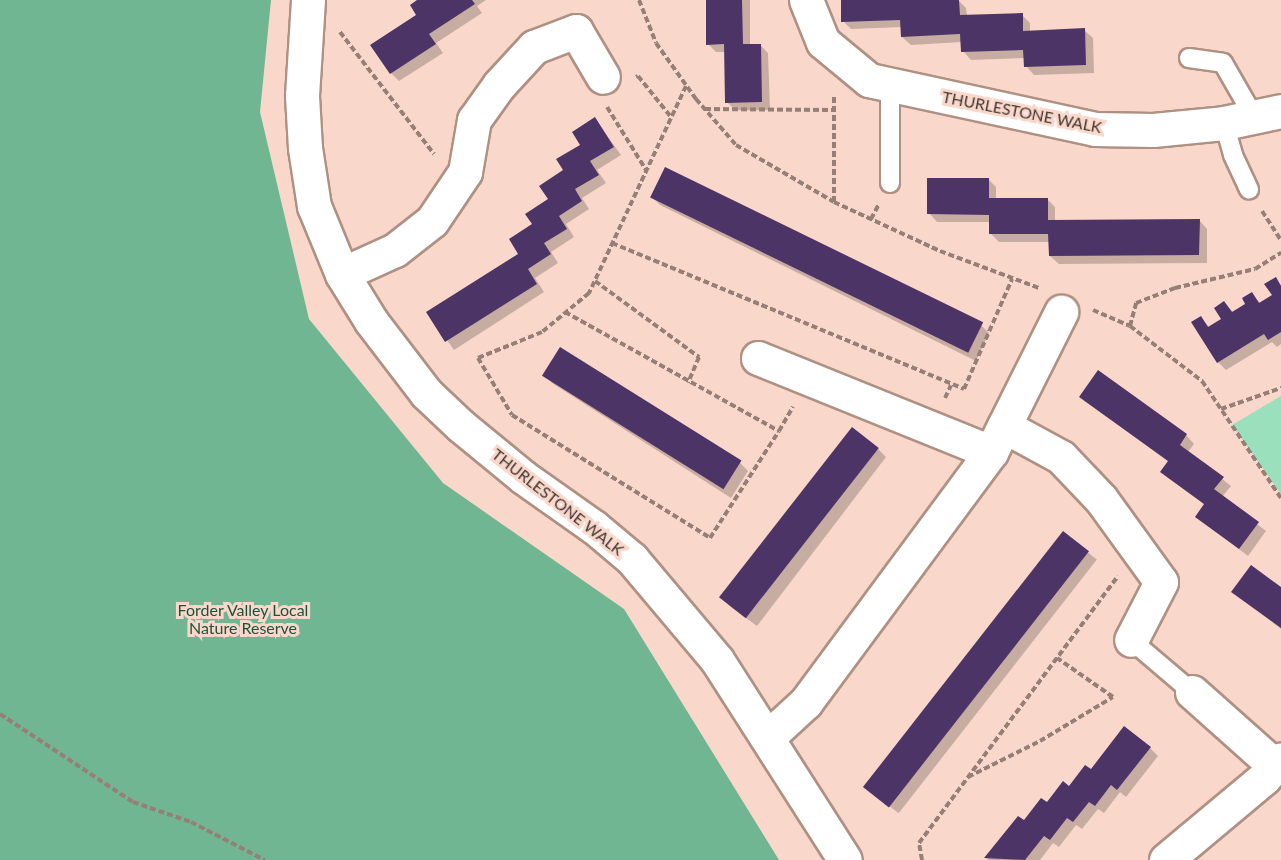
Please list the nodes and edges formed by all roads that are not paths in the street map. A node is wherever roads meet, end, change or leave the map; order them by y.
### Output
1 (308, 0) edge
2 (806, 0) edge
3 (1189, 58) dead end
4 (612, 83) road end
5 (890, 85) junction
6 (1253, 117) edge
7 (890, 183) dead end
8 (1249, 190) road end
9 (342, 274) junction
10 (1064, 303) road end
11 (758, 358) dead end
12 (998, 439) junction
13 (1131, 640) joint
14 (1192, 692) joint
15 (768, 737) junction
16 (1278, 762) edge
17 (845, 860) edge
18 (1166, 860) edge

1 - 9 street, THURLESTONE WALK
2 - 5 street, THURLESTONE WALK
3 - 6 lane
4 - 9 street
5 - 6 street, THURLESTONE WALK
5 - 7 lane
6 - 8 lane
9 - 15 street, THURLESTONE WALK
10 - 12 street
11 - 12 street
12 - 13 street
12 - 15 street
13 - 14 lane
14 - 16 street
15 - 17 street, THURLESTONE WALK
16 - 18 street

